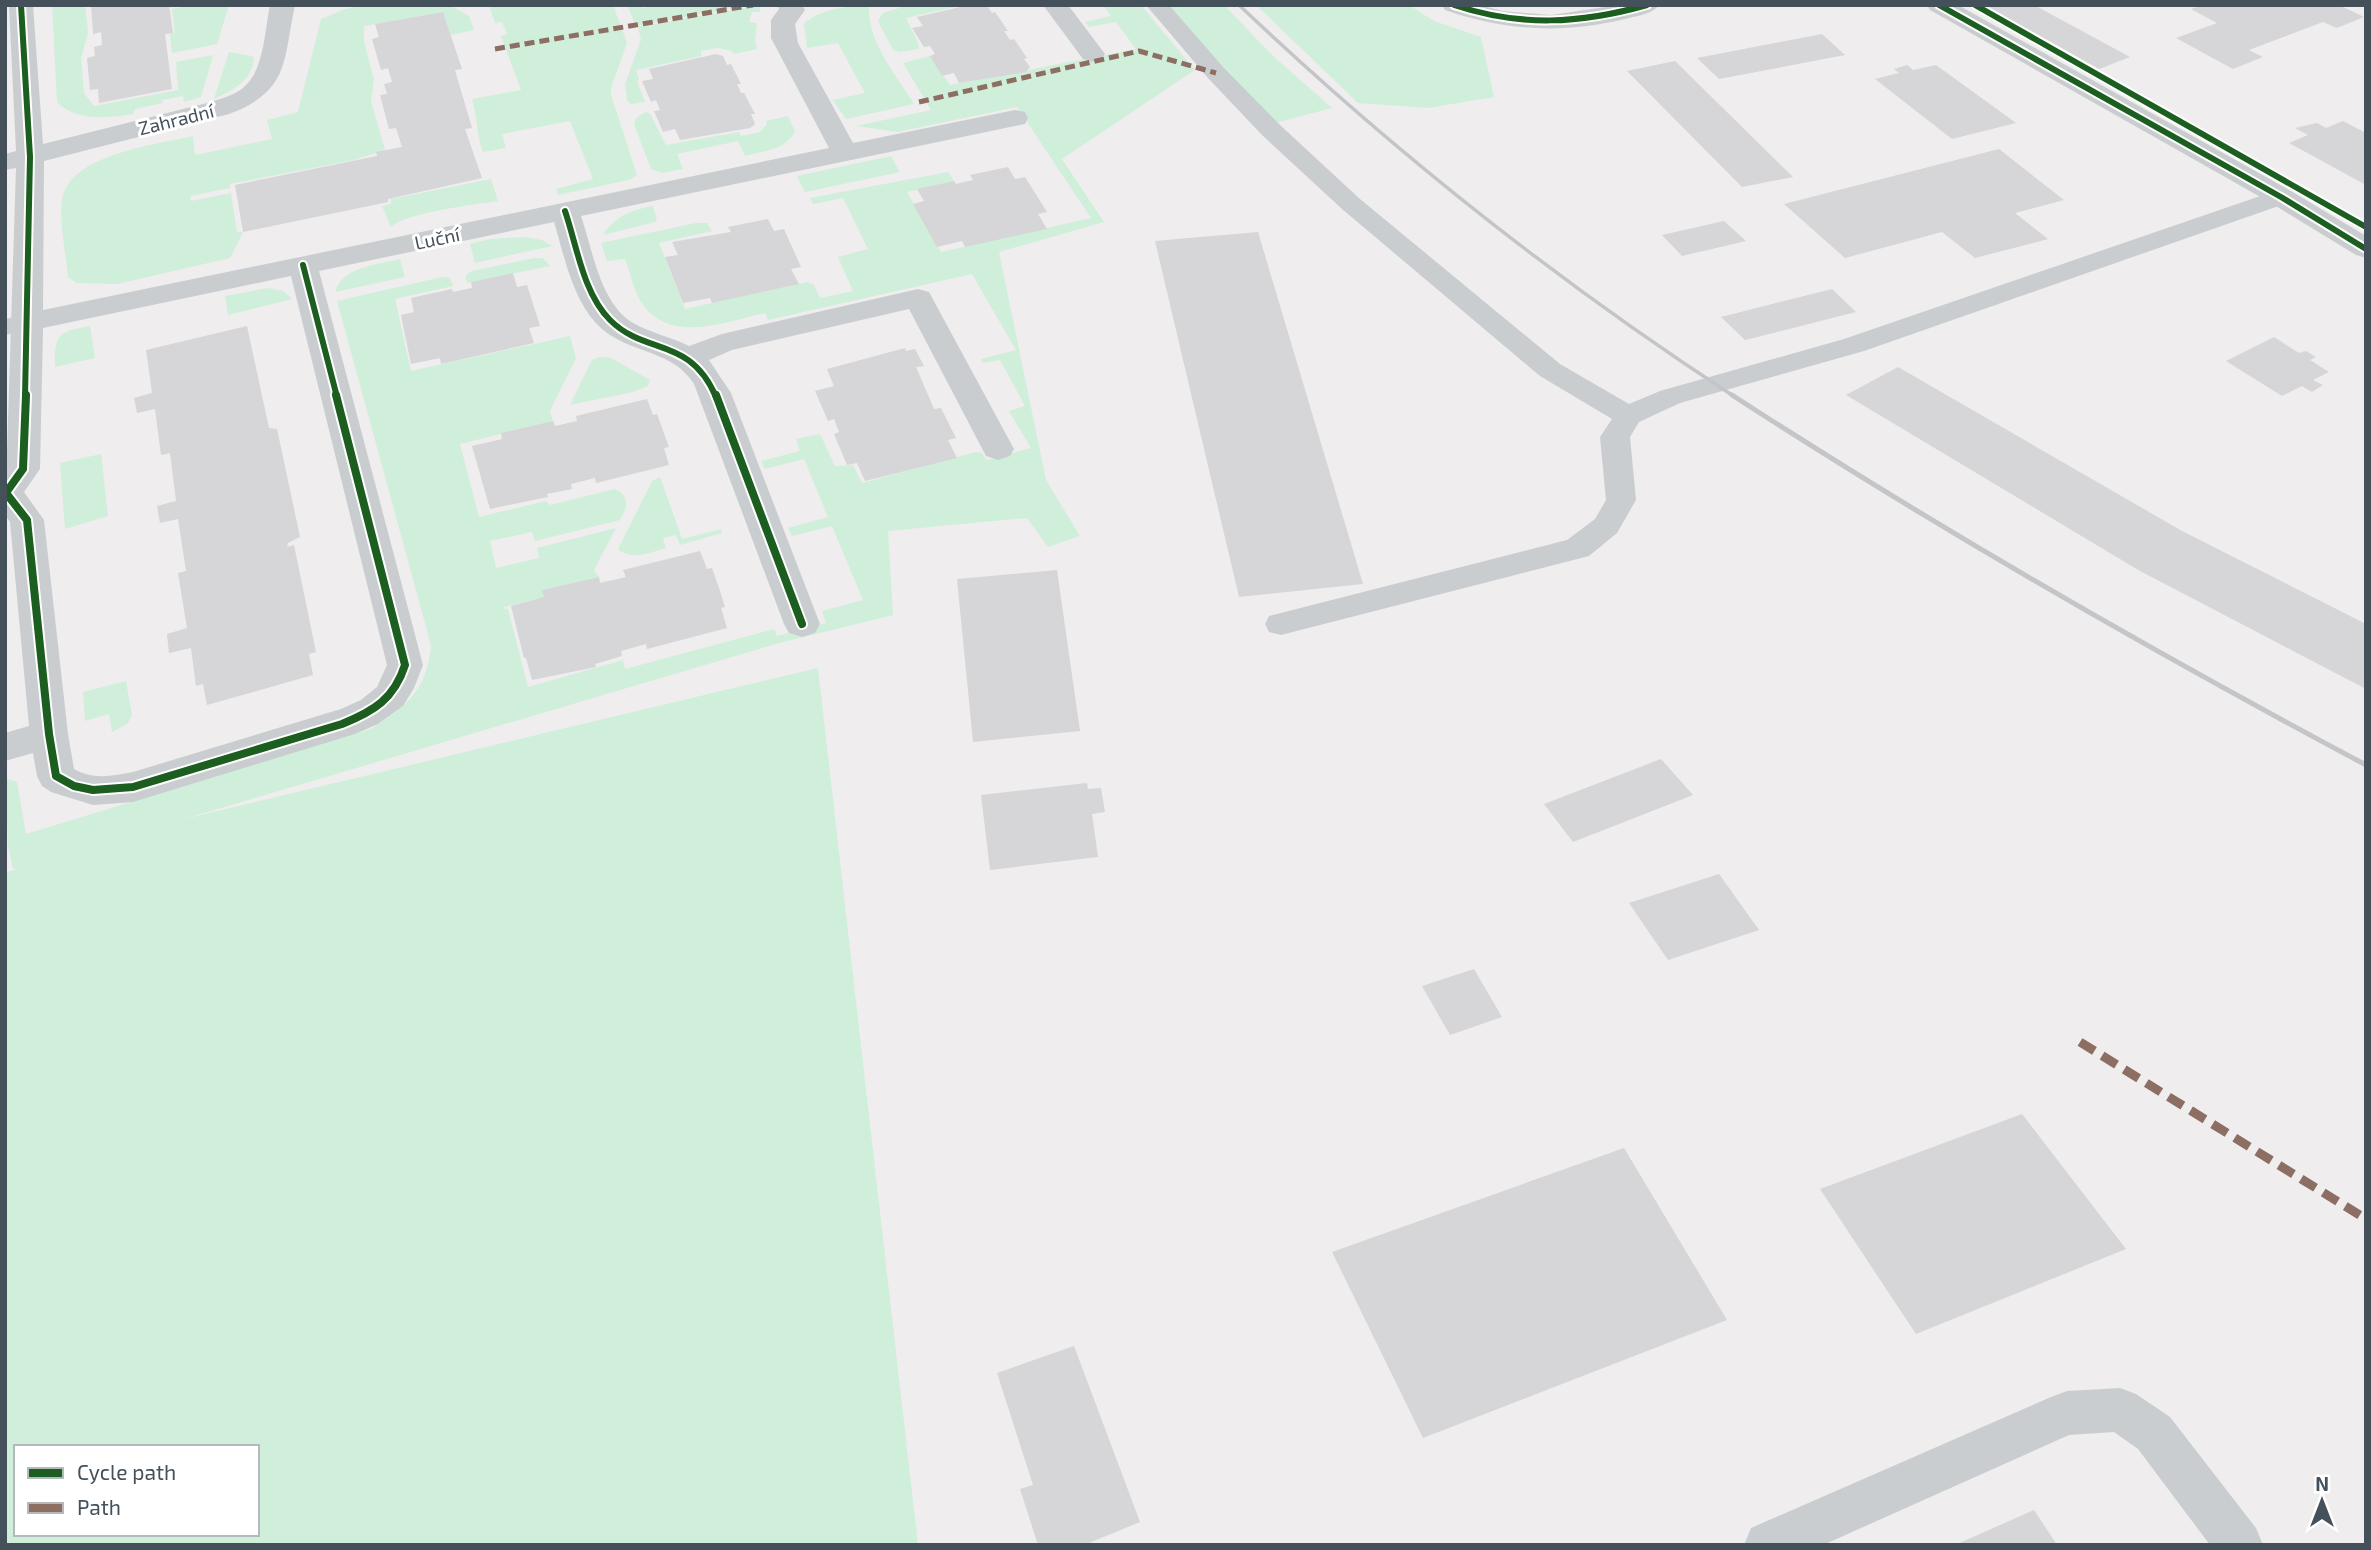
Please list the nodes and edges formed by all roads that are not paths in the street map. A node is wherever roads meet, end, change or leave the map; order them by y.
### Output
1 (283, 5) edge
2 (1055, 5) edge
3 (1157, 5) edge
4 (1454, 5) edge
5 (1647, 5) edge
6 (1939, 5) edge
7 (22, 6) edge
8 (796, 7) edge
9 (1092, 54) dead end
10 (1015, 118) dead end
11 (845, 153) junction
12 (18, 159) edge
13 (2281, 197) junction
14 (565, 211) junction
15 (2366, 249) edge
16 (303, 265) junction
17 (17, 325) edge
18 (688, 358) junction
19 (1628, 416) junction
20 (998, 449) dead end
21 (6, 493) edge
22 (802, 624) dead end
23 (1281, 624) dead end
24 (48, 734) junction
25 (5, 747) edge
26 (1768, 1545) edge
27 (2239, 1545) edge

1 - 12 street, Zahradní
2 - 9 street
3 - 19 lane
4 - 5 street
6 - 13 street
7 - 12 street
8 - 11 street
10 - 11 street, Luční
11 - 14 street, Luční
12 - 17 street
13 - 15 street
13 - 19 lane
14 - 16 street, Luční
14 - 18 street
16 - 17 street, Luční
16 - 24 street
17 - 21 street
18 - 20 street
18 - 22 street
19 - 23 lane
21 - 24 street
24 - 25 street
26 - 27 lane

